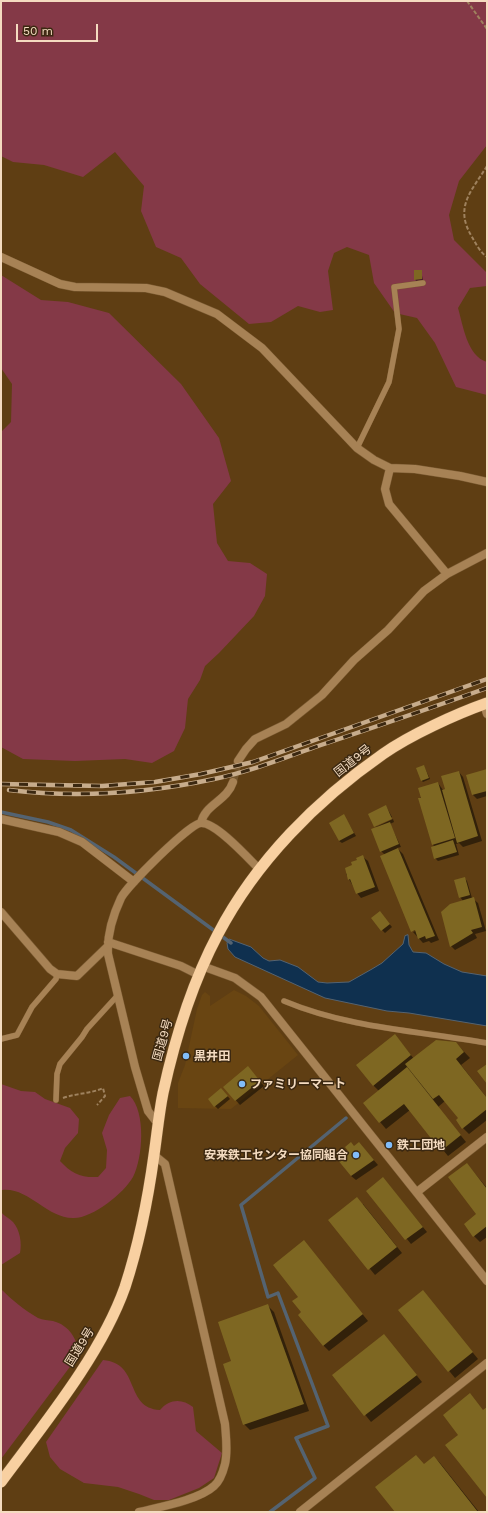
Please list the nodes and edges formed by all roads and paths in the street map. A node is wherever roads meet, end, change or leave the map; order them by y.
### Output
1 (467, 1) edge
2 (487, 29) edge
3 (487, 166) edge
4 (1, 257) edge
5 (487, 257) edge
6 (423, 283) dead end
7 (357, 448) junction
8 (390, 468) junction
9 (487, 482) edge
10 (487, 553) edge
11 (447, 574) junction
12 (486, 707) edge
13 (238, 761) tunnel mouth
14 (233, 782) tunnel mouth
15 (1, 819) edge
16 (201, 823) junction
17 (260, 870) junction
18 (138, 878) junction
19 (1, 912) edge
20 (108, 944) junction
21 (200, 970) junction
22 (57, 974) junction
23 (118, 995) junction
24 (284, 1001) dead end
25 (1, 1038) edge
26 (487, 1043) edge
27 (56, 1100) joint
28 (97, 1105) dead end
29 (158, 1122) junction
30 (487, 1136) edge
31 (154, 1155) junction
32 (417, 1192) junction
33 (487, 1280) edge
34 (487, 1363) edge
35 (1, 1482) edge
36 (139, 1512) edge
37 (300, 1512) edge

1 - 2 path
3 - 5 path
4 - 7 street
6 - 7 lane
7 - 8 street
8 - 9 street
8 - 11 street
10 - 11 street
11 - 13 street
12 - 17 highway, 国道9号
14 - 16 street
15 - 18 street
16 - 17 street
16 - 18 street
17 - 21 highway, 国道9号
18 - 20 street
19 - 22 street
20 - 21 street
20 - 22 street
20 - 23 street
21 - 29 highway, 国道9号
21 - 32 street
22 - 25 lane
23 - 27 lane
23 - 29 street
24 - 26 lane
27 - 28 path
29 - 31 highway, 国道9号
30 - 32 street
31 - 35 highway, 国道9号
31 - 36 street
32 - 33 street
34 - 37 street

